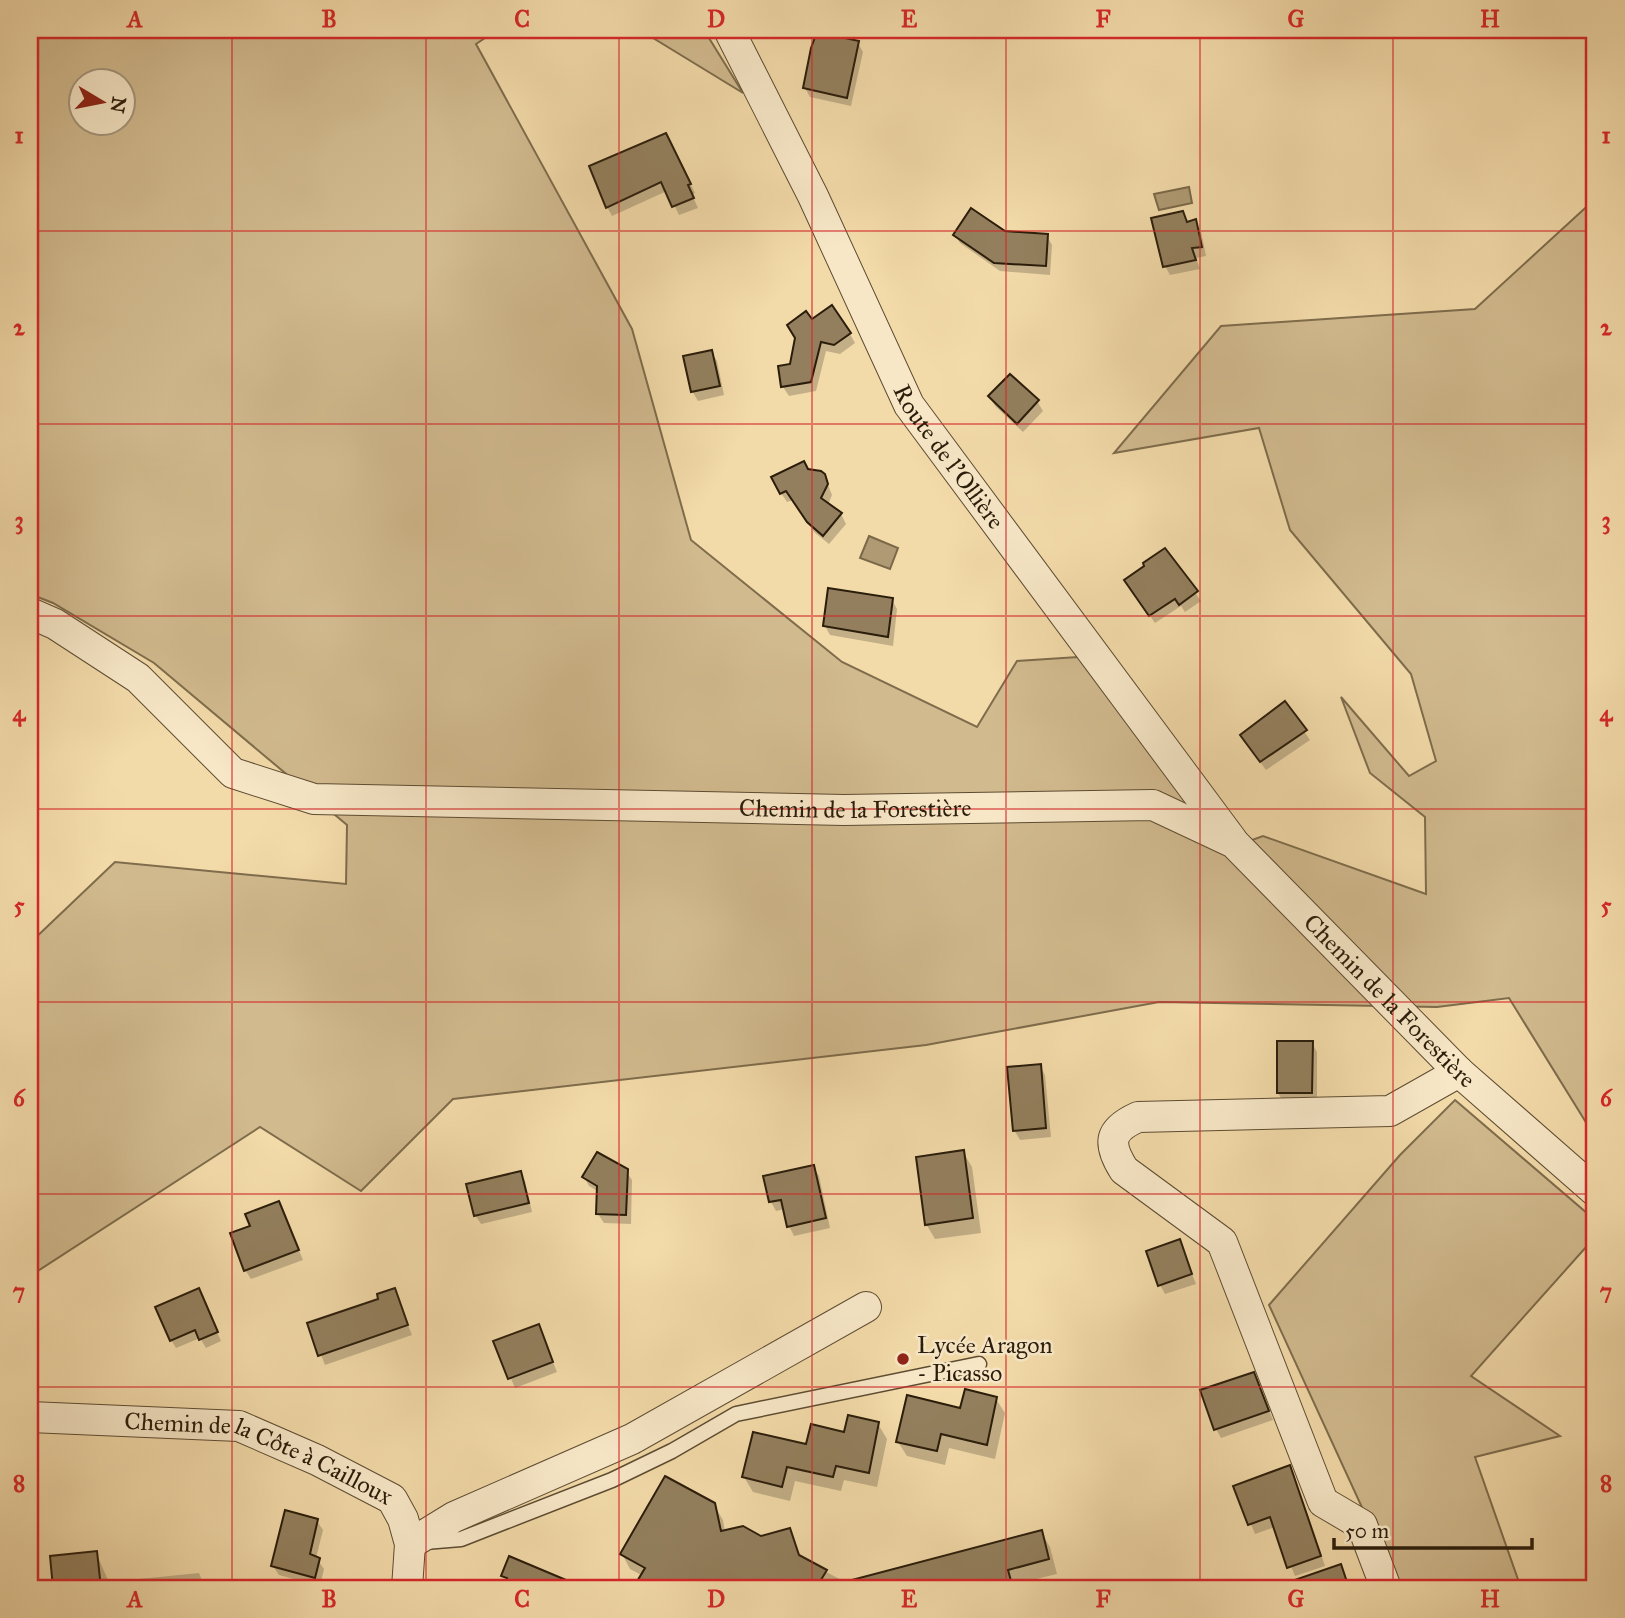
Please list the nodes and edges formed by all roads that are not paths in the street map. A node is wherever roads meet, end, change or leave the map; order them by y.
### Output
1 (729, 30) edge
2 (30, 613) edge
3 (1234, 843) junction
4 (1459, 1072) junction
5 (1595, 1191) edge
6 (866, 1307) dead end
7 (979, 1364) dead end
8 (30, 1417) edge
9 (410, 1544) junction
10 (407, 1588) edge
11 (1385, 1588) edge

1 - 3 street, Route de l'Ollière
2 - 3 street, Chemin de la Forestière
3 - 4 street, Chemin de la Forestière
4 - 5 street, Chemin de la Forestière
4 - 11 street
6 - 9 street
7 - 9 lane
8 - 9 street, Chemin de la Côte à Cailloux
9 - 10 street, Chemin de la Côte à Cailloux

